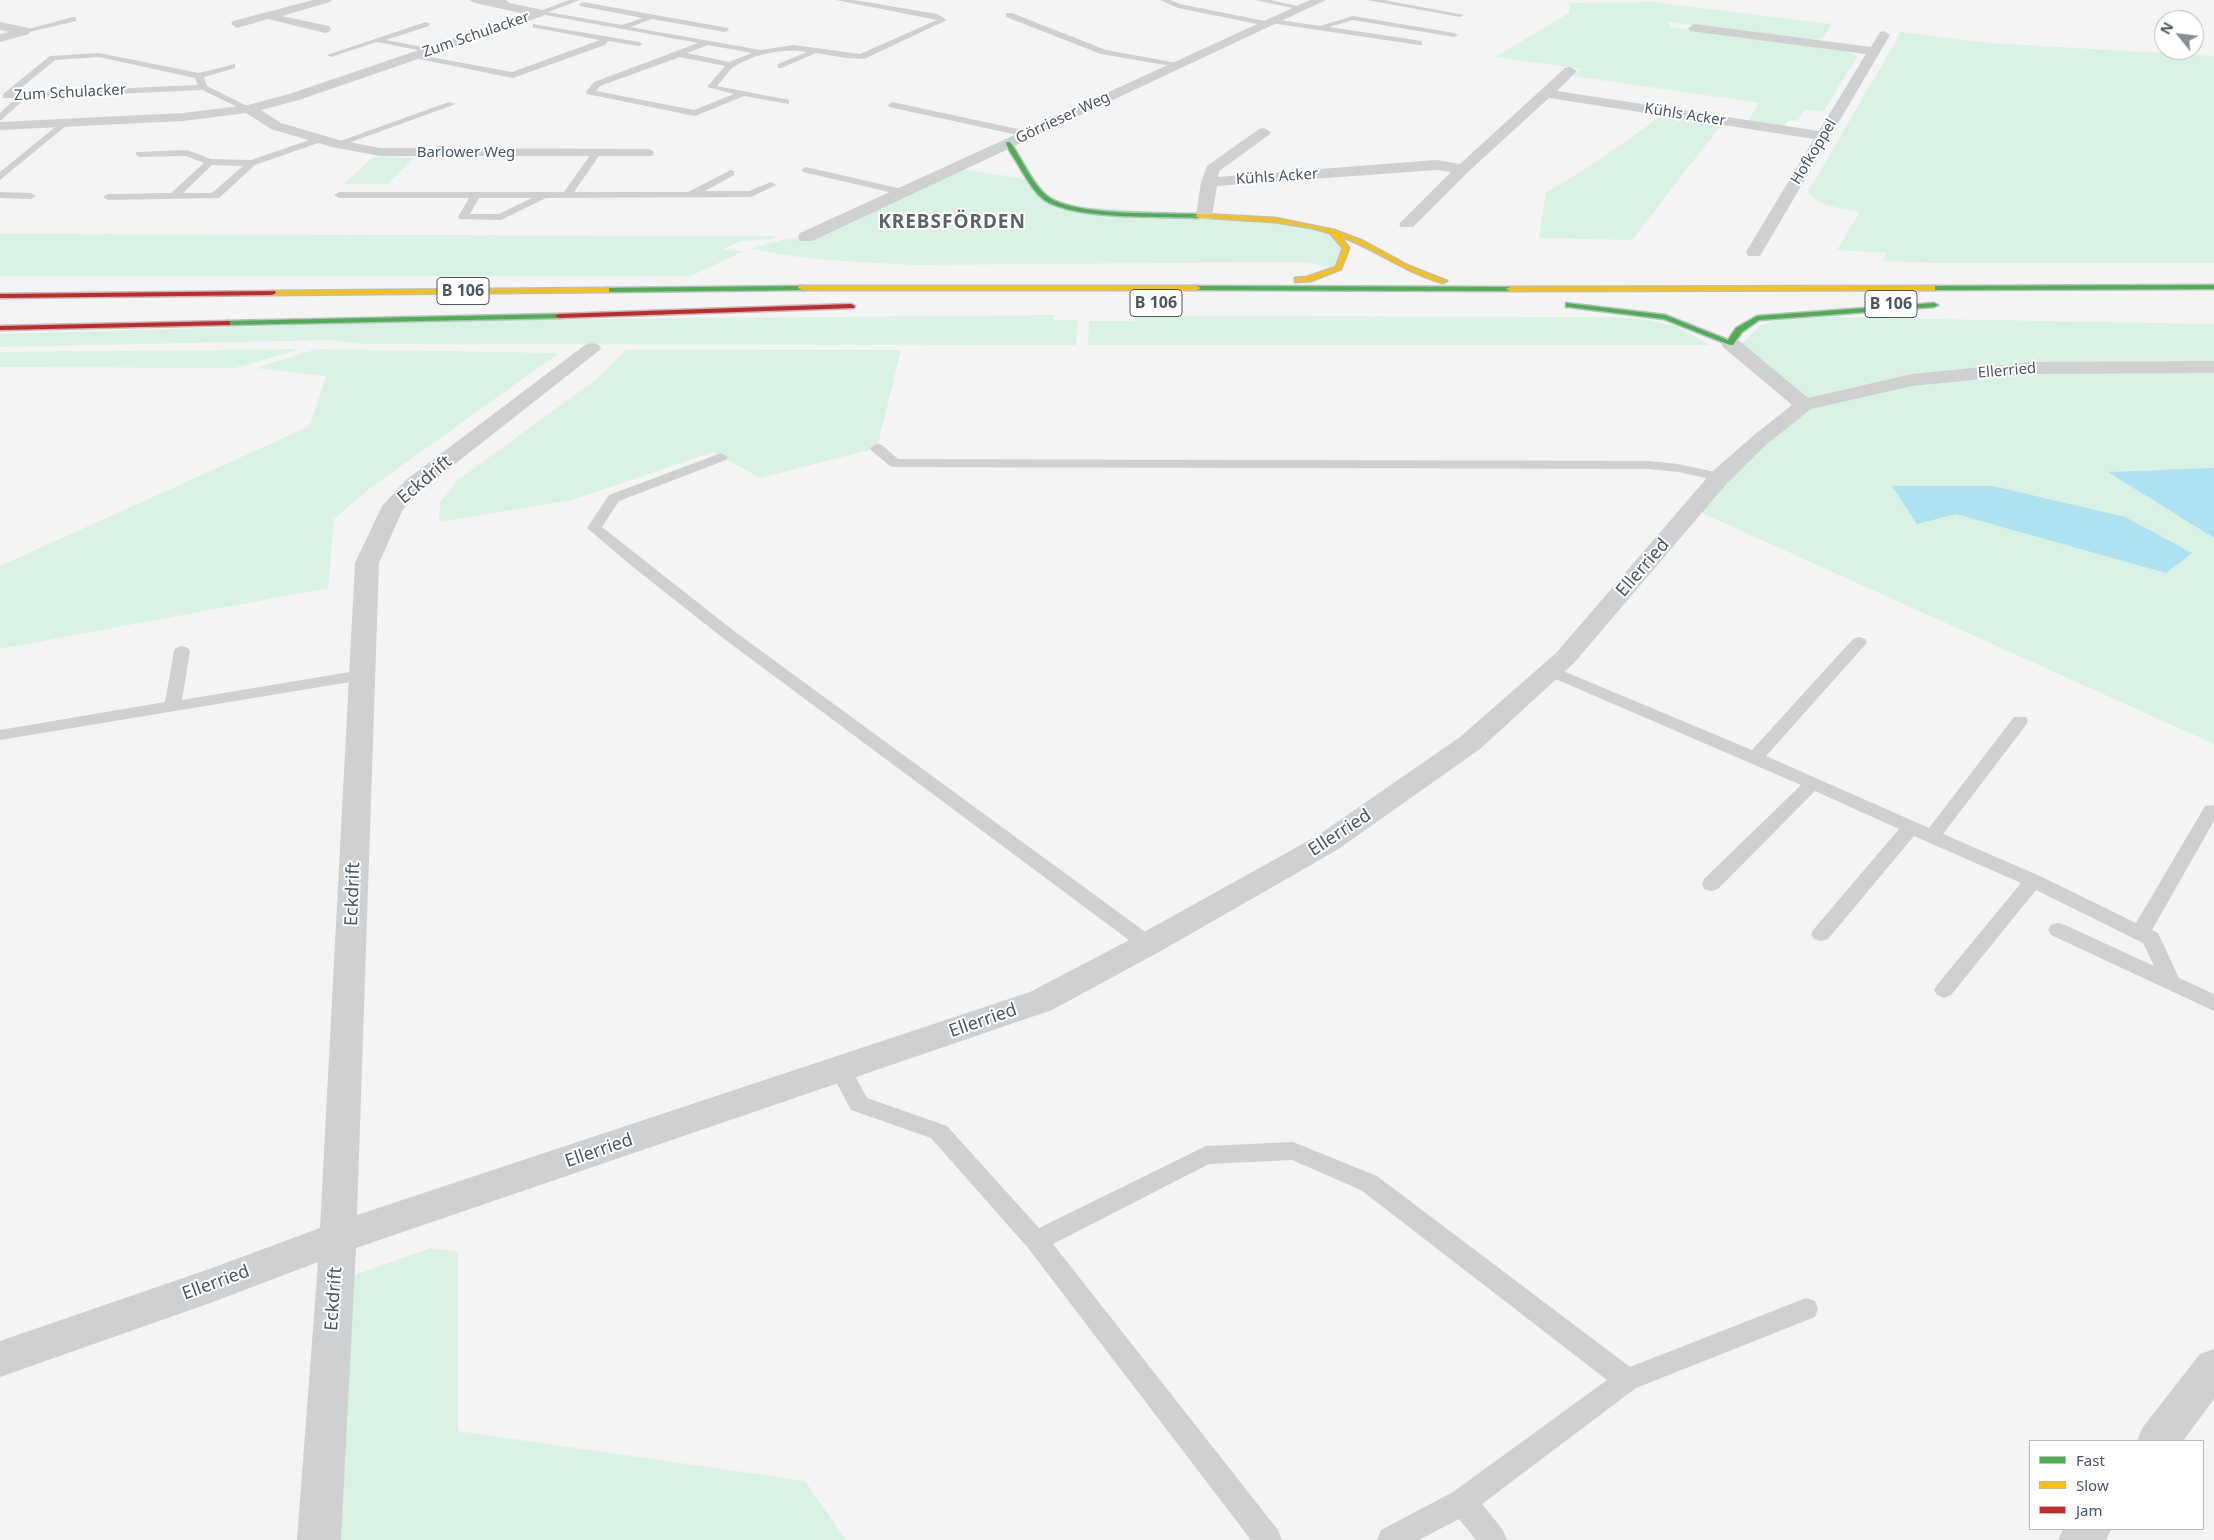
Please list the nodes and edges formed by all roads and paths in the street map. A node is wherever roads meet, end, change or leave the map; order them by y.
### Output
1 (320, 0) edge
2 (475, 0) edge
3 (840, 0) edge
4 (1164, 0) edge
5 (1259, 0) edge
6 (1320, 0) edge
7 (1371, 0) edge
8 (580, 2) edge
9 (502, 3) edge
10 (1302, 8) junction
11 (1009, 15) dead end
12 (1460, 15) dead end
13 (268, 16) junction
14 (652, 17) junction
15 (73, 19) dead end
16 (537, 19) junction
17 (1271, 22) junction
18 (237, 24) dead end
19 (426, 24) dead end
20 (0, 26) edge
21 (622, 27) junction
22 (1319, 28) junction
23 (1694, 28) dead end
24 (325, 29) dead end
25 (725, 30) dead end
26 (24, 31) junction
27 (1454, 35) dead end
28 (1884, 35) dead end
29 (594, 37) junction
30 (0, 38) edge
31 (605, 39) junction
32 (376, 40) junction
33 (708, 42) junction
34 (769, 43) dead end
35 (1419, 43) dead end
36 (639, 44) dead end
37 (794, 47) junction
38 (430, 51) junction
39 (816, 51) junction
40 (1874, 51) junction
41 (760, 52) junction
42 (679, 54) junction
43 (331, 55) dead end
44 (414, 56) junction
45 (730, 64) junction
46 (1177, 65) junction
47 (232, 66) dead end
48 (781, 66) dead end
49 (1570, 72) dead end
50 (199, 76) junction
51 (203, 86) junction
52 (743, 93) junction
53 (1546, 93) junction
54 (24, 95) junction
55 (786, 102) dead end
56 (452, 104) dead end
57 (892, 105) dead end
58 (249, 109) junction
59 (0, 118) edge
60 (64, 123) junction
61 (0, 126) edge
62 (1264, 132) dead end
63 (1027, 134) junction
64 (1823, 136) junction
65 (321, 139) junction
66 (1008, 143) junction
67 (337, 144) junction
68 (647, 153) dead end
69 (140, 154) dead end
70 (596, 154) junction
71 (210, 162) junction
72 (252, 163) junction
73 (1464, 169) junction
74 (806, 170) dead end
75 (731, 173) dead end
76 (0, 177) edge
77 (1209, 182) junction
78 (771, 184) dead end
79 (902, 192) junction
80 (567, 194) junction
81 (690, 194) junction
82 (0, 195) edge
83 (339, 195) dead end
84 (476, 195) junction
85 (545, 195) junction
86 (31, 196) dead end
87 (108, 197) dead end
88 (173, 197) junction
89 (1204, 216) junction
90 (1407, 224) dead end
91 (1332, 231) junction
92 (806, 237) dead end
93 (1754, 252) dead end
94 (0, 285) edge
95 (926, 288) junction
96 (1174, 288) junction
97 (2214, 288) edge
98 (1504, 289) junction
99 (0, 296) edge
100 (1669, 305) dead end
101 (1778, 305) dead end
102 (439, 307) dead end
103 (0, 328) edge
104 (1730, 343) junction
105 (592, 349) dead end
106 (2214, 367) edge
107 (1804, 405) junction
108 (877, 448) dead end
109 (721, 457) dead end
110 (1720, 477) junction
111 (1859, 642) dead end
112 (182, 651) dead end
113 (1550, 671) junction
114 (362, 675) junction
115 (174, 707) junction
116 (2020, 721) dead end
117 (0, 735) edge
118 (1755, 758) junction
119 (1812, 784) junction
120 (2211, 810) dead end
121 (1911, 826) junction
122 (1932, 836) junction
123 (2033, 881) junction
124 (1711, 884) dead end
125 (2058, 930) dead end
126 (2140, 933) junction
127 (1820, 934) dead end
128 (1148, 944) junction
129 (2171, 982) junction
130 (1944, 990) dead end
131 (2214, 1003) edge
132 (840, 1069) junction
133 (338, 1238) junction
134 (1036, 1241) junction
135 (1806, 1309) dead end
136 (0, 1358) edge
137 (2214, 1367) edge
138 (1627, 1380) junction
139 (2159, 1440) edge
140 (1463, 1502) junction
141 (2088, 1530) edge
142 (319, 1540) edge
143 (1268, 1540) edge
144 (1391, 1540) edge
145 (1493, 1540) edge
146 (2080, 1540) edge

1 - 13 street
2 - 9 street
3 - 39 lane, Zum Schulacker
4 - 17 lane
5 - 10 lane
6 - 10 street, Görrieser Weg
7 - 12 lane
8 - 14 lane, Zum Schulacker
8 - 16 lane, Zum Schulacker
9 - 16 street
10 - 17 street, Görrieser Weg
11 - 46 lane
13 - 18 street
13 - 24 street
14 - 21 lane, Zum Schulacker
14 - 25 lane, Zum Schulacker
15 - 26 lane
16 - 21 lane, Zum Schulacker
16 - 29 lane, Zum Schulacker
16 - 38 street, Zum Schulacker
17 - 22 lane
17 - 46 street, Görrieser Weg
19 - 32 lane
20 - 26 street
21 - 29 lane, Zum Schulacker
21 - 33 lane, Zum Schulacker
22 - 27 lane
22 - 35 lane
23 - 40 street
26 - 30 street
28 - 40 street, Hofkoppel
29 - 31 lane, Zum Schulacker
31 - 36 lane, Zum Schulacker
31 - 44 lane, Zum Schulacker
32 - 38 lane
32 - 43 lane
33 - 41 lane, Zum Schulacker
33 - 42 lane
34 - 37 lane
37 - 39 lane, Zum Schulacker
37 - 41 lane, Zum Schulacker
38 - 44 street, Zum Schulacker
39 - 48 lane
40 - 64 street, Hofkoppel
41 - 45 lane, Zum Schulacker
42 - 45 lane
42 - 52 lane
44 - 58 street, Zum Schulacker
45 - 52 lane
46 - 63 street, Görrieser Weg
47 - 50 lane
49 - 53 street
50 - 51 lane
50 - 54 lane, Zum Schulacker
51 - 54 lane, Zum Schulacker
51 - 58 lane, Zum Schulacker
52 - 55 lane
53 - 64 street, Kühls Acker
53 - 73 street
54 - 59 lane
56 - 67 lane, Barlower Weg
57 - 63 lane
58 - 60 street, Zum Schulacker
58 - 65 street, Barlower Weg
60 - 61 street, Zum Schulacker
60 - 76 lane, Zum Schulacker
62 - 77 street, Kühls Acker
63 - 66 street, Görrieser Weg
64 - 93 street, Hofkoppel
65 - 67 street, Barlower Weg
65 - 72 lane
66 - 79 street, Görrieser Weg
66 - 89 highway
67 - 70 street, Barlower Weg
68 - 70 street, Barlower Weg
69 - 71 lane
70 - 80 lane
71 - 72 lane
71 - 88 lane
72 - 88 lane
73 - 77 street, Kühls Acker
73 - 90 street
74 - 79 lane
75 - 81 lane
77 - 89 street, Kühls Acker
78 - 81 lane
79 - 92 street, Görrieser Weg
80 - 81 lane
80 - 85 lane
82 - 86 lane
83 - 84 lane
84 - 85 lane
84 - 85 lane
87 - 88 lane
89 - 91 highway
91 - 96 highway
91 - 98 highway
94 - 95 highway
95 - 96 highway, B 106
95 - 99 highway, B 106
96 - 98 highway, B 106
97 - 98 highway, B 106
100 - 104 highway
101 - 104 highway, B 106
102 - 103 highway, B 106
104 - 107 street
105 - 114 street, Eckdrift
106 - 107 street, Ellerried
107 - 110 street, Ellerried
108 - 110 lane
109 - 128 lane
110 - 113 street, Ellerried
111 - 118 lane
112 - 115 lane
113 - 118 lane
113 - 128 street, Ellerried
114 - 115 lane
114 - 133 street, Eckdrift
115 - 117 lane
116 - 122 lane
118 - 119 lane
119 - 121 lane
119 - 124 lane
120 - 126 lane
121 - 122 lane
121 - 127 lane
122 - 123 lane
123 - 126 lane
123 - 130 lane
125 - 129 lane
126 - 129 lane
128 - 132 street, Ellerried
129 - 131 lane
132 - 133 street, Ellerried
132 - 134 lane
133 - 136 street, Ellerried
133 - 142 street, Eckdrift
134 - 138 lane
134 - 143 lane
135 - 138 lane
137 - 139 street
138 - 140 lane
140 - 144 lane
140 - 145 lane
141 - 146 street

